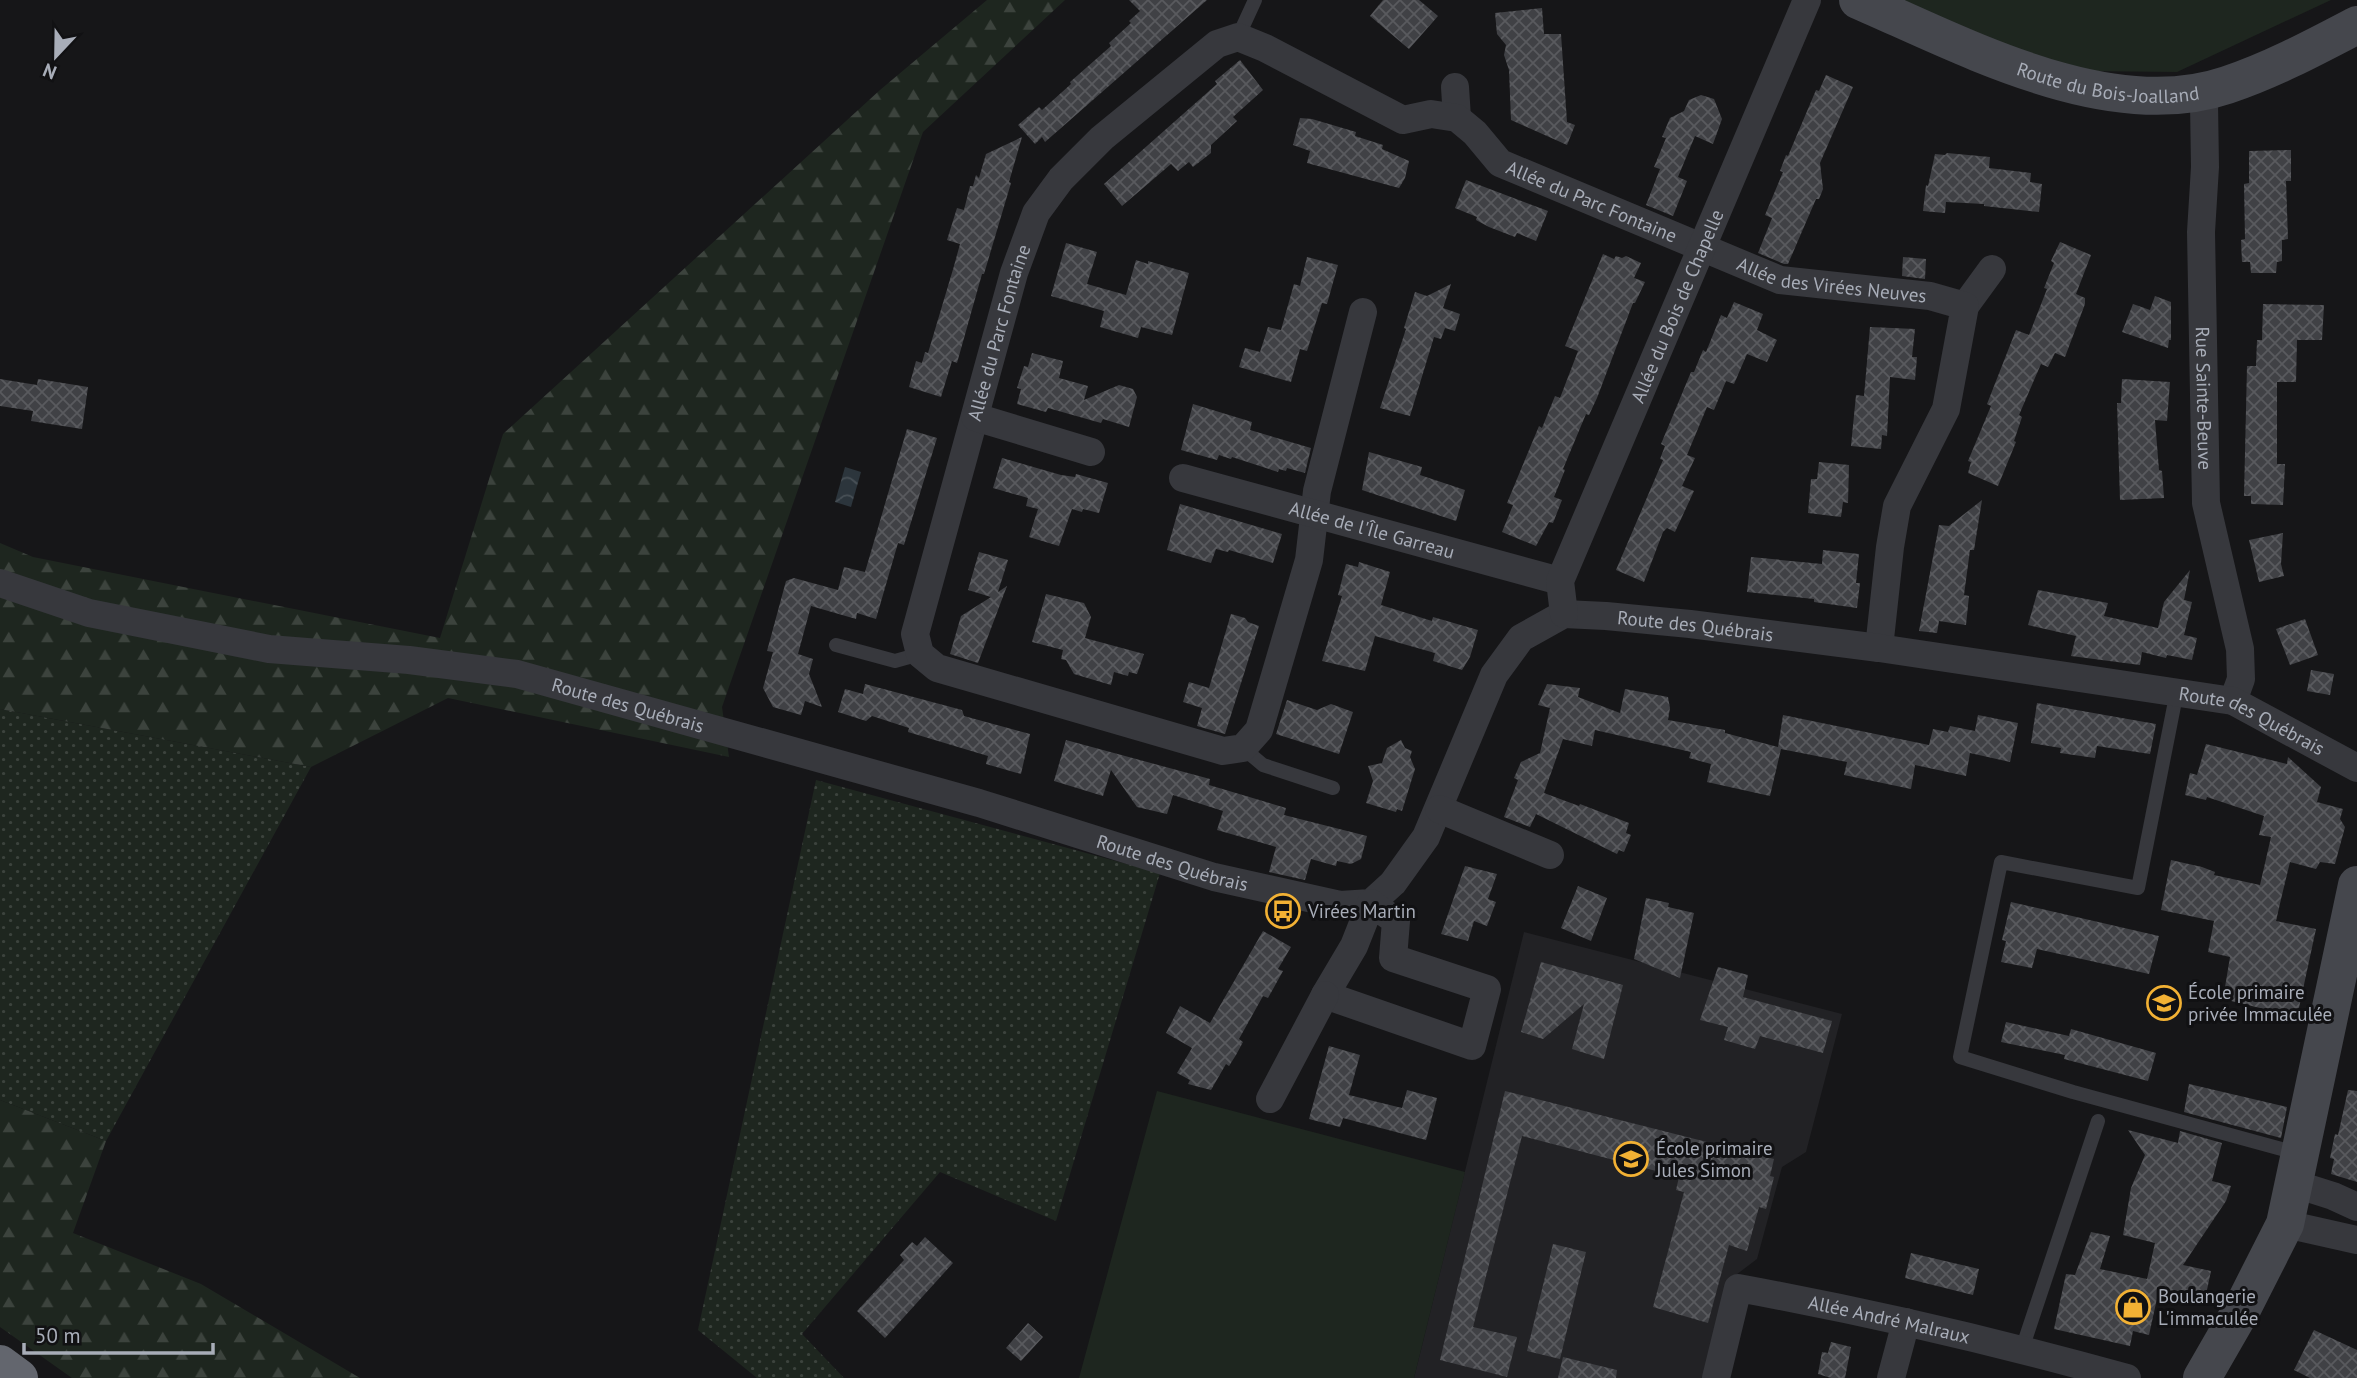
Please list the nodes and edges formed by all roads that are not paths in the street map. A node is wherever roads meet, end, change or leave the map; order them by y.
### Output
1 (1255, 0) edge
2 (1807, 0) edge
3 (1858, 0) edge
4 (2357, 25) edge
5 (1238, 37) junction
6 (1455, 87) dead end
7 (2198, 92) junction
8 (1457, 118) junction
9 (1703, 250) junction
10 (1992, 269) dead end
11 (1965, 306) junction
12 (1363, 312) dead end
13 (975, 417) junction
14 (1091, 452) dead end
15 (1183, 478) dead end
16 (1315, 515) junction
17 (1560, 581) junction
18 (0, 583) edge
19 (1564, 614) junction
20 (836, 645) dead end
21 (1879, 648) junction
22 (920, 654) junction
23 (2177, 691) junction
24 (2233, 701) junction
25 (1243, 748) junction
26 (2357, 768) edge
27 (1333, 788) dead end
28 (1439, 809) junction
29 (1550, 855) dead end
30 (2357, 886) edge
31 (1371, 903) junction
32 (1354, 946) junction
33 (1393, 958) junction
34 (1325, 995) junction
35 (1270, 1099) dead end
36 (2098, 1121) dead end
37 (2298, 1169) junction
38 (2357, 1207) edge
39 (2285, 1224) junction
40 (2357, 1240) edge
41 (1906, 1322) junction
42 (2022, 1349) junction
43 (0, 1364) edge
44 (19, 1378) edge
45 (1716, 1378) edge
46 (1891, 1378) edge
47 (2127, 1378) edge
48 (2202, 1378) edge

1 - 5 lane
2 - 9 street, Allée du Bois de Chapelle
3 - 7 street, Route du Bois-Joalland
4 - 7 street, Route du Bois-Joalland
5 - 8 street
5 - 13 street, Allée du Parc Fontaine
6 - 8 street
7 - 24 street, Rue Sainte-Beuve
8 - 9 street, Allée du Parc Fontaine
9 - 11 street, Allée des Virées Neuves
9 - 17 street, Allée du Bois de Chapelle
10 - 11 street
11 - 21 street
12 - 16 street
13 - 14 street
13 - 22 street, Allée du Parc Fontaine
15 - 16 street, Allée de l'Île Garreau
16 - 17 street, Allée de l'Île Garreau
16 - 25 street
17 - 19 street
18 - 31 street, Route des Québrais
19 - 21 street, Route des Québrais
19 - 28 street
20 - 22 lane
21 - 23 street, Route des Québrais
22 - 25 street
23 - 24 street, Route des Québrais
23 - 37 lane
24 - 26 street, Route des Québrais
25 - 27 lane
28 - 29 street
28 - 31 street
30 - 37 street
31 - 32 street
31 - 33 street
32 - 33 street
32 - 34 street
33 - 34 street
34 - 35 street
36 - 42 lane
37 - 38 street
37 - 39 street
39 - 40 street
39 - 48 street
41 - 42 street, Allée André Malraux
41 - 45 street, Allée André Malraux
41 - 46 street
42 - 47 street, Allée André Malraux
43 - 44 highway

